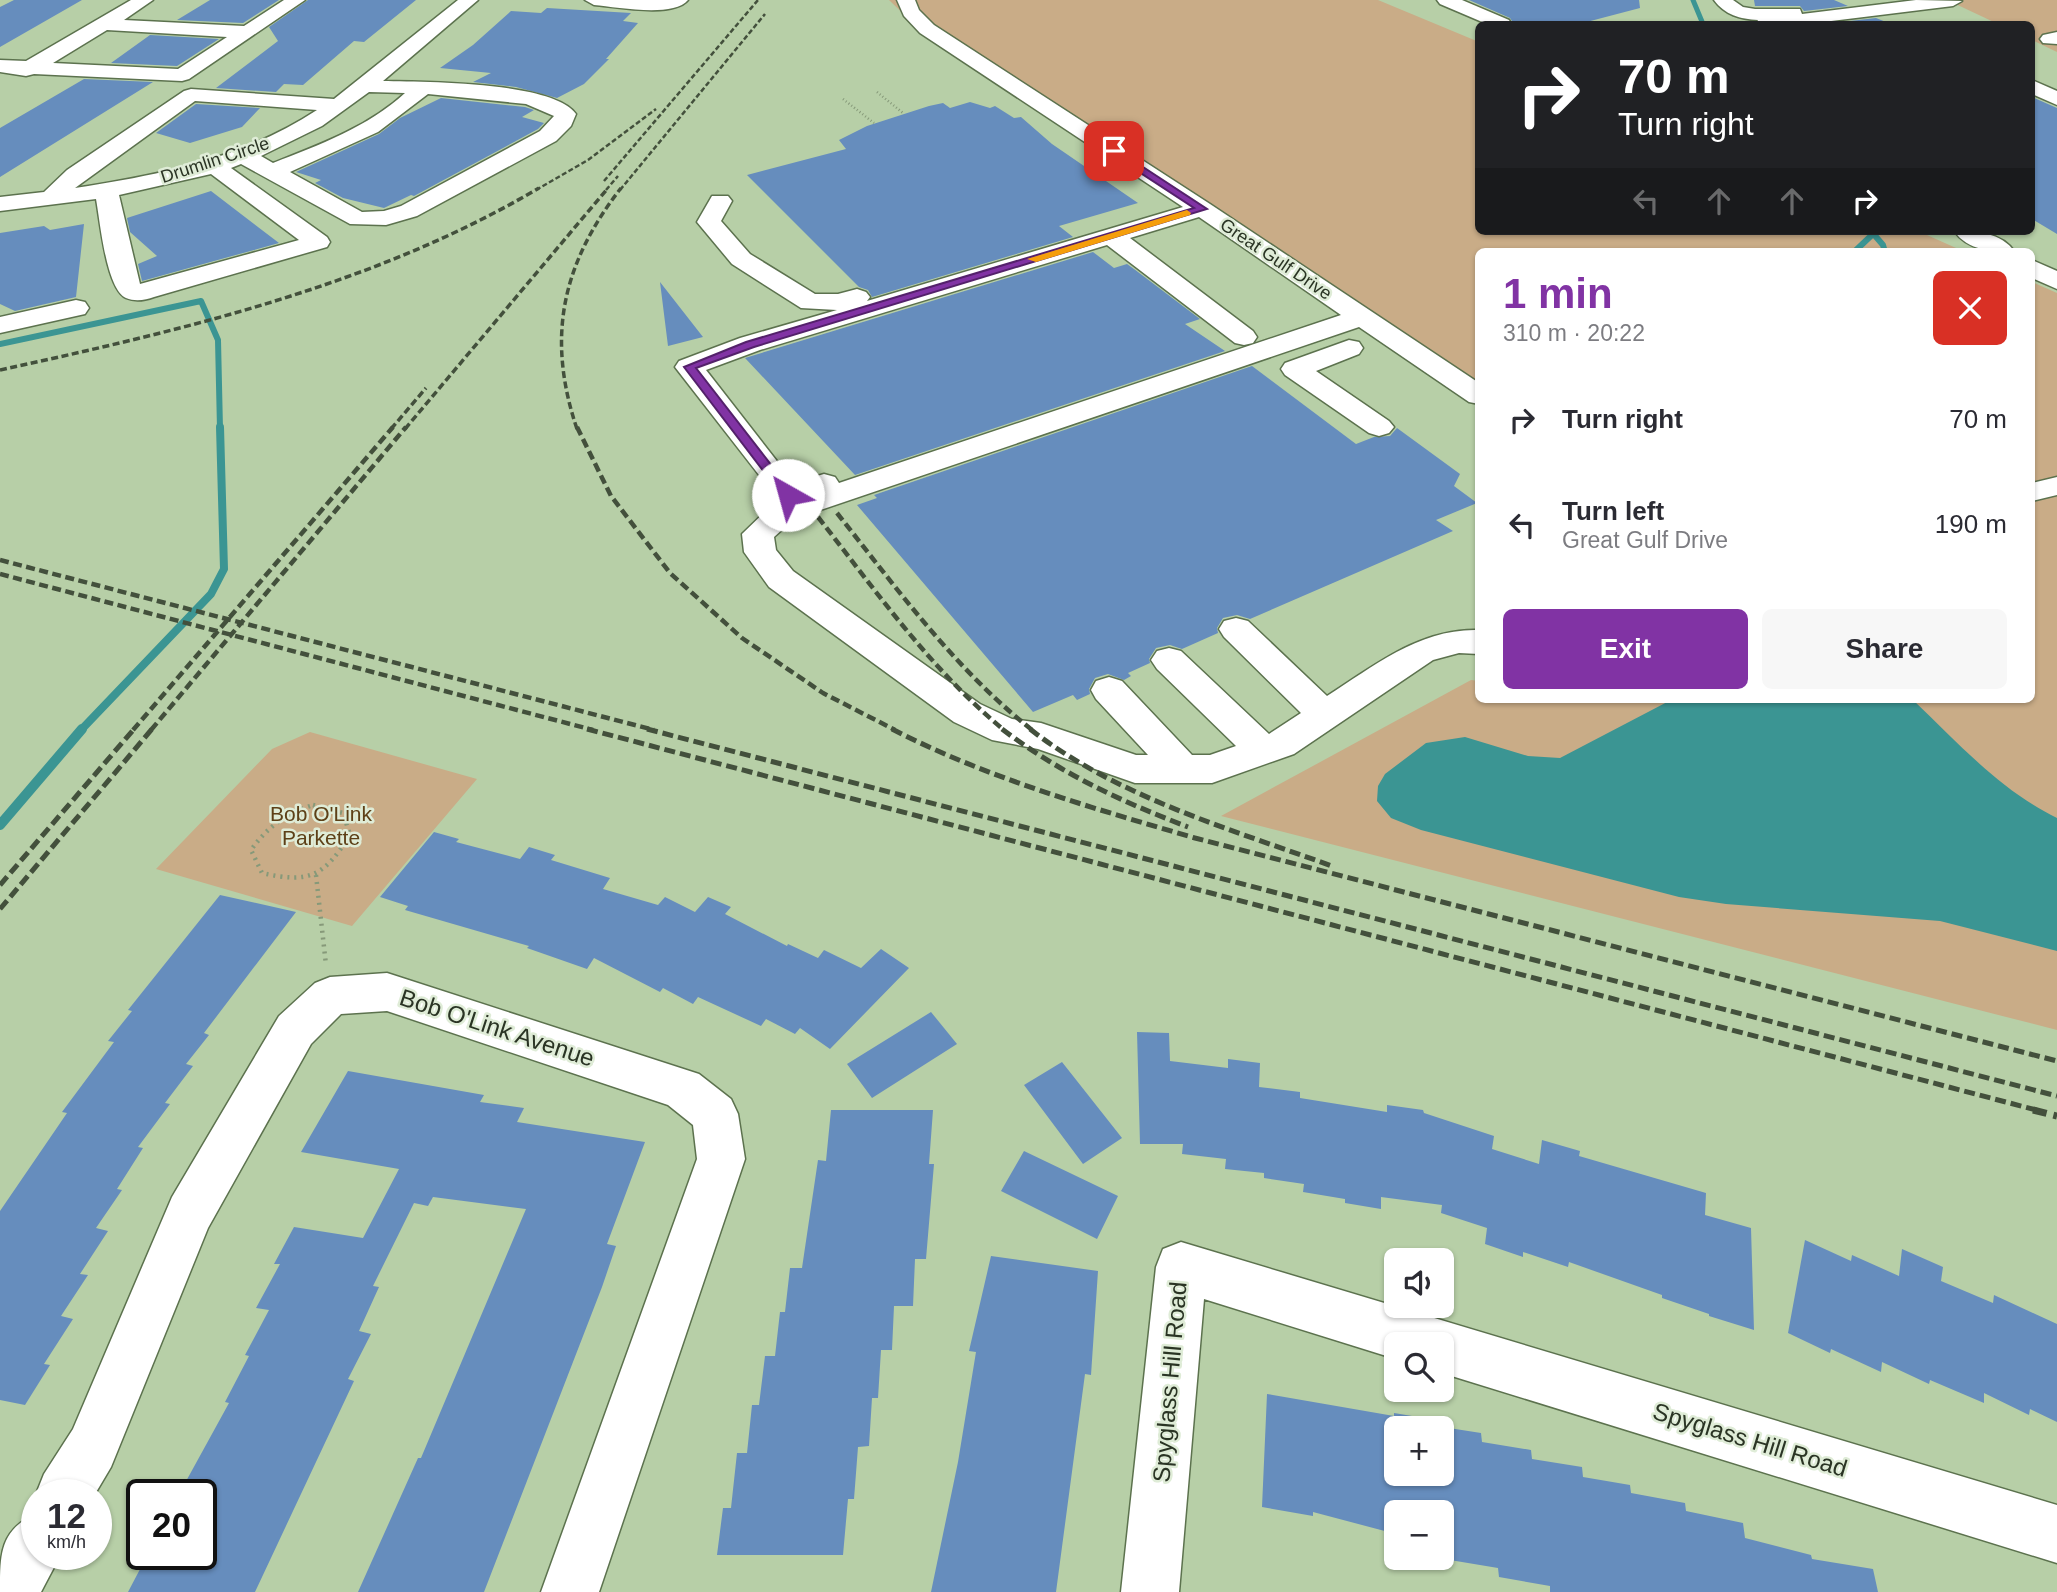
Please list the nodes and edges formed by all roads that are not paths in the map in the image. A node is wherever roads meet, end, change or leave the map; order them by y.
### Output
1 (144, 0) edge
2 (296, 0) edge
3 (468, 0) edge
4 (594, 0) edge
5 (679, 0) edge
6 (906, 0) edge
7 (1447, 0) edge
8 (1723, 0) edge
9 (1953, 1) edge
10 (1871, 3) edge
11 (1913, 3) edge
12 (193, 7) dead end
13 (1948, 20) dead end
14 (1495, 21) edge
15 (1780, 21) edge
16 (1903, 21) edge
17 (103, 24) junction
18 (162, 26) junction
19 (248, 32) junction
20 (0, 66) edge
21 (30, 68) junction
22 (92, 71) junction
23 (0, 85) edge
24 (365, 86) junction
25 (2035, 88) edge
26 (422, 89) junction
27 (2057, 99) edge
28 (336, 105) junction
29 (242, 155) junction
30 (213, 165) junction
31 (271, 173) junction
32 (106, 190) junction
33 (50, 198) junction
34 (720, 201) dead end
35 (0, 204) edge
36 (1195, 204) junction
37 (1973, 235) edge
38 (1111, 236) junction
39 (1996, 248) edge
40 (2035, 270) edge
41 (2057, 281) edge
42 (1349, 308) junction
43 (76, 309) dead end
44 (0, 325) edge
45 (1323, 330) junction
46 (1244, 337) junction
47 (1475, 393) edge
48 (1379, 427) dead end
49 (2057, 486) edge
50 (2035, 491) edge
51 (1237, 629) dead end
52 (1475, 642) edge
53 (1169, 660) dead end
54 (1108, 690) dead end
55 (1325, 715) junction
56 (1263, 750) junction
57 (1184, 770) junction
58 (1395, 1332) edge
59 (1454, 1350) edge
60 (73, 1479) edge
61 (2057, 1534) edge
62 (21, 1570) edge
63 (8, 1592) edge
64 (570, 1592) edge
65 (1150, 1592) edge

1 - 17 street
2 - 19 street
3 - 24 street, Drumlin Circle
4 - 5 street
6 - 36 street, Great Gulf Drive
7 - 14 street
8 - 10 street
9 - 11 street
10 - 11 street
10 - 15 street
10 - 16 street
11 - 13 street
12 - 18 street
17 - 18 street
17 - 21 street
18 - 19 street
18 - 22 street
19 - 22 street
20 - 21 street
21 - 22 street
21 - 23 street
24 - 26 street
24 - 28 street, Drumlin Circle
25 - 27 street
26 - 31 street
26 - 31 street
28 - 29 street, Drumlin Circle
28 - 33 street
29 - 30 street, Drumlin Circle
29 - 31 street
30 - 32 street, Drumlin Circle
30 - 32 street
32 - 33 street, Drumlin Circle
33 - 35 street, Drumlin Circle
34 - 36 street
36 - 38 street
36 - 42 street, Great Gulf Drive
37 - 39 street
38 - 46 street
38 - 46 street
40 - 41 street
42 - 45 street
42 - 46 street
42 - 47 street, Great Gulf Drive
43 - 44 street
45 - 48 street
45 - 57 street
49 - 50 street
51 - 55 street
52 - 55 street
53 - 56 street
54 - 57 street
55 - 56 street
56 - 57 street
58 - 65 street, Spyglass Hill Road
59 - 61 street, Spyglass Hill Road
60 - 64 street, Bob O'Link Avenue
62 - 63 street

